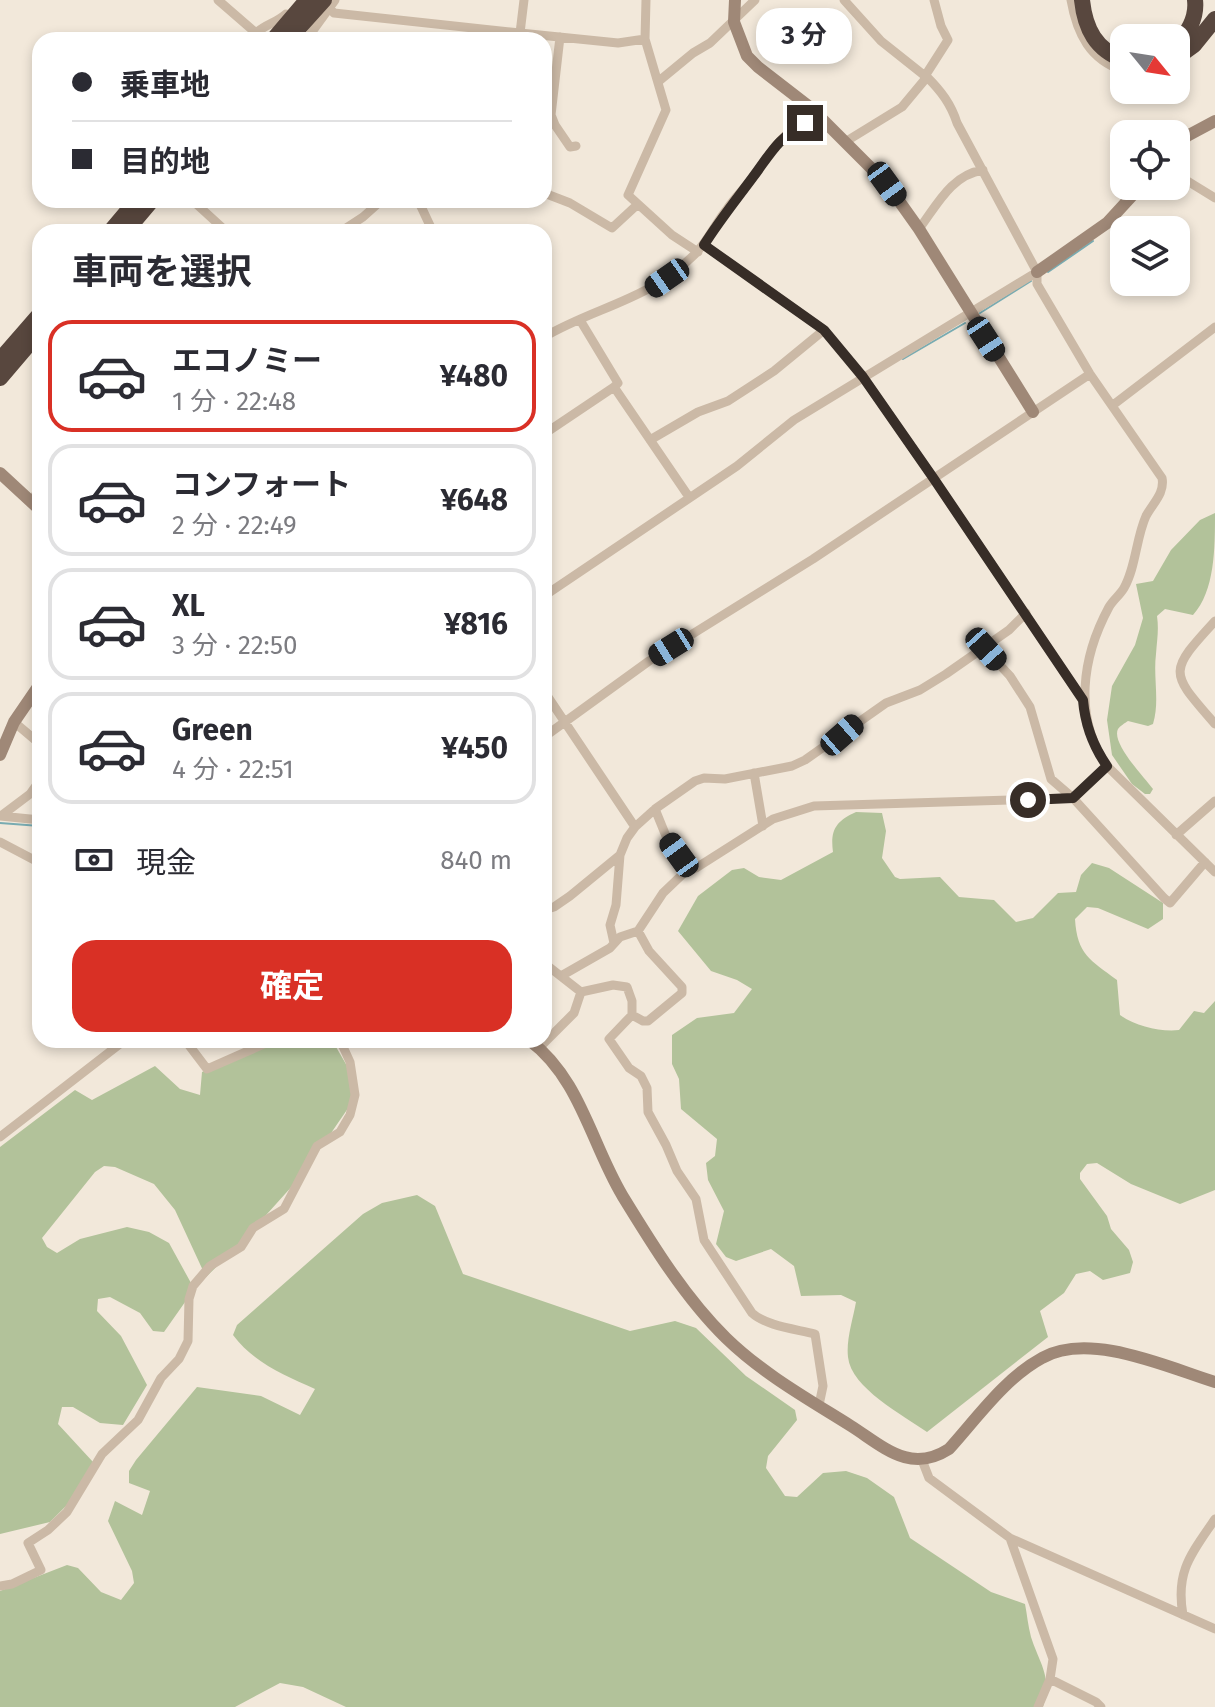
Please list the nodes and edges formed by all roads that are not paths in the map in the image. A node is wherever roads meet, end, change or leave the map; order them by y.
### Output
1 (218, 0) edge
2 (297, 0) edge
3 (524, 0) edge
4 (646, 0) edge
5 (735, 0) edge
6 (755, 0) edge
7 (844, 0) edge
8 (934, 0) edge
9 (1071, 0) edge
10 (1082, 0) edge
11 (1089, 0) edge
12 (1195, 0) edge
13 (323, 2) edge
14 (1215, 19) edge
15 (734, 22) junction
16 (1190, 27) edge
17 (1215, 28) edge
18 (254, 32) edge
19 (262, 32) edge
20 (284, 32) edge
21 (295, 32) edge
22 (310, 32) edge
23 (511, 32) edge
24 (520, 32) edge
25 (552, 36) edge
26 (560, 37) junction
27 (645, 39) junction
28 (1110, 42) edge
29 (1190, 48) edge
30 (1110, 54) edge
31 (1190, 54) edge
32 (1110, 66) edge
33 (926, 77) junction
34 (659, 81) junction
35 (552, 106) edge
36 (552, 118) edge
37 (823, 119) junction
38 (1215, 121) edge
39 (1190, 134) edge
40 (845, 142) junction
41 (576, 146) dead end
42 (983, 170) junction
43 (1190, 183) edge
44 (552, 196) edge
45 (1215, 198) edge
46 (1128, 200) edge
47 (638, 204) junction
48 (130, 208) edge
49 (145, 208) edge
50 (201, 208) edge
51 (373, 208) edge
52 (117, 224) edge
53 (132, 224) edge
54 (218, 224) edge
55 (352, 224) edge
56 (919, 229) junction
57 (701, 248) junction
58 (1037, 272) junction
59 (970, 314) junction
60 (580, 320) junction
61 (32, 323) edge
62 (1215, 327) edge
63 (824, 330) junction
64 (552, 333) edge
65 (32, 340) edge
66 (0, 360) edge
67 (1090, 374) junction
68 (863, 377) junction
69 (0, 378) edge
70 (614, 387) junction
71 (1113, 405) junction
72 (1033, 412) junction
73 (552, 429) edge
74 (650, 440) junction
75 (0, 473) edge
76 (934, 479) junction
77 (689, 497) junction
78 (32, 503) edge
79 (552, 591) edge
80 (1026, 613) junction
81 (1215, 621) edge
82 (984, 648) junction
83 (32, 696) edge
84 (1083, 700) junction
85 (552, 703) edge
86 (14, 722) junction
87 (565, 722) junction
88 (1215, 724) edge
89 (552, 731) edge
90 (32, 737) edge
91 (0, 755) edge
92 (1107, 766) junction
93 (754, 773) junction
94 (32, 791) edge
95 (1073, 798) junction
96 (1215, 801) edge
97 (655, 809) junction
98 (1, 816) edge
99 (32, 819) edge
100 (763, 826) junction
101 (635, 827) junction
102 (1176, 835) junction
103 (0, 842) edge
104 (620, 855) junction
105 (32, 859) edge
106 (1205, 862) junction
107 (686, 871) junction
108 (1215, 872) edge
109 (552, 908) edge
110 (614, 911) junction
111 (633, 932) junction
112 (614, 943) junction
113 (552, 969) edge
114 (561, 976) junction
115 (581, 992) junction
116 (632, 1015) junction
117 (552, 1030) edge
118 (115, 1048) edge
119 (191, 1048) edge
120 (255, 1048) edge
121 (343, 1048) edge
122 (537, 1048) edge
123 (0, 1137) edge
124 (1215, 1382) edge
125 (819, 1405) junction
126 (922, 1460) junction
127 (1215, 1519) edge
128 (1010, 1538) junction
129 (0, 1586) edge
130 (1183, 1615) junction
131 (1215, 1629) edge
132 (1050, 1679) junction
133 (1038, 1707) edge
134 (1101, 1707) edge

1 - 18 street
2 - 19 street
3 - 24 street
4 - 27 street
5 - 15 street
6 - 15 street
7 - 33 street
8 - 33 street
9 - 32 street
10 - 30 highway
11 - 28 highway
12 - 16 highway
13 - 20 highway
13 - 21 highway
13 - 22 street
13 - 23 street
14 - 29 highway
15 - 34 street
15 - 37 street
17 - 31 street
25 - 26 street
26 - 27 street
26 - 35 street
27 - 34 street
33 - 40 street
33 - 42 street
34 - 47 street
36 - 41 street
37 - 40 street
37 - 57 street
38 - 39 street
40 - 56 street
42 - 56 street
42 - 58 street
43 - 45 street
44 - 47 street
46 - 58 street
47 - 57 street
48 - 52 highway
49 - 53 highway
50 - 54 street
51 - 55 street
56 - 59 street
57 - 60 street
57 - 63 street
58 - 59 street
58 - 67 street
59 - 68 street
59 - 72 street
60 - 64 street
60 - 70 street
61 - 66 highway
62 - 71 street
63 - 68 street
63 - 74 street
65 - 69 highway
67 - 71 street
67 - 72 street
68 - 76 street
68 - 77 street
70 - 73 street
70 - 74 street
71 - 84 street
72 - 76 street
74 - 77 street
75 - 78 street
76 - 80 street
76 - 87 street
77 - 79 street
80 - 82 street
80 - 84 street
81 - 88 street
82 - 93 street
82 - 95 street
83 - 86 street
84 - 92 street
85 - 87 street
86 - 90 street
86 - 91 street
87 - 89 street
87 - 101 street
92 - 95 street
92 - 102 street
93 - 97 street
93 - 100 street
94 - 98 street
95 - 100 street
95 - 106 street
96 - 102 street
97 - 101 street
97 - 107 street
98 - 99 street
100 - 107 street
101 - 104 street
102 - 106 street
103 - 105 street
104 - 109 street
104 - 110 street
106 - 108 street
107 - 111 street
110 - 111 street
110 - 112 street
111 - 112 street
111 - 116 street
112 - 114 street
113 - 114 street
114 - 115 street
115 - 116 street
115 - 117 street
116 - 125 street
118 - 123 street
119 - 120 street
121 - 129 street
122 - 125 street
124 - 126 street
125 - 126 street
126 - 128 street
127 - 130 street
128 - 130 street
128 - 132 street
130 - 131 street
132 - 133 street
132 - 134 street

